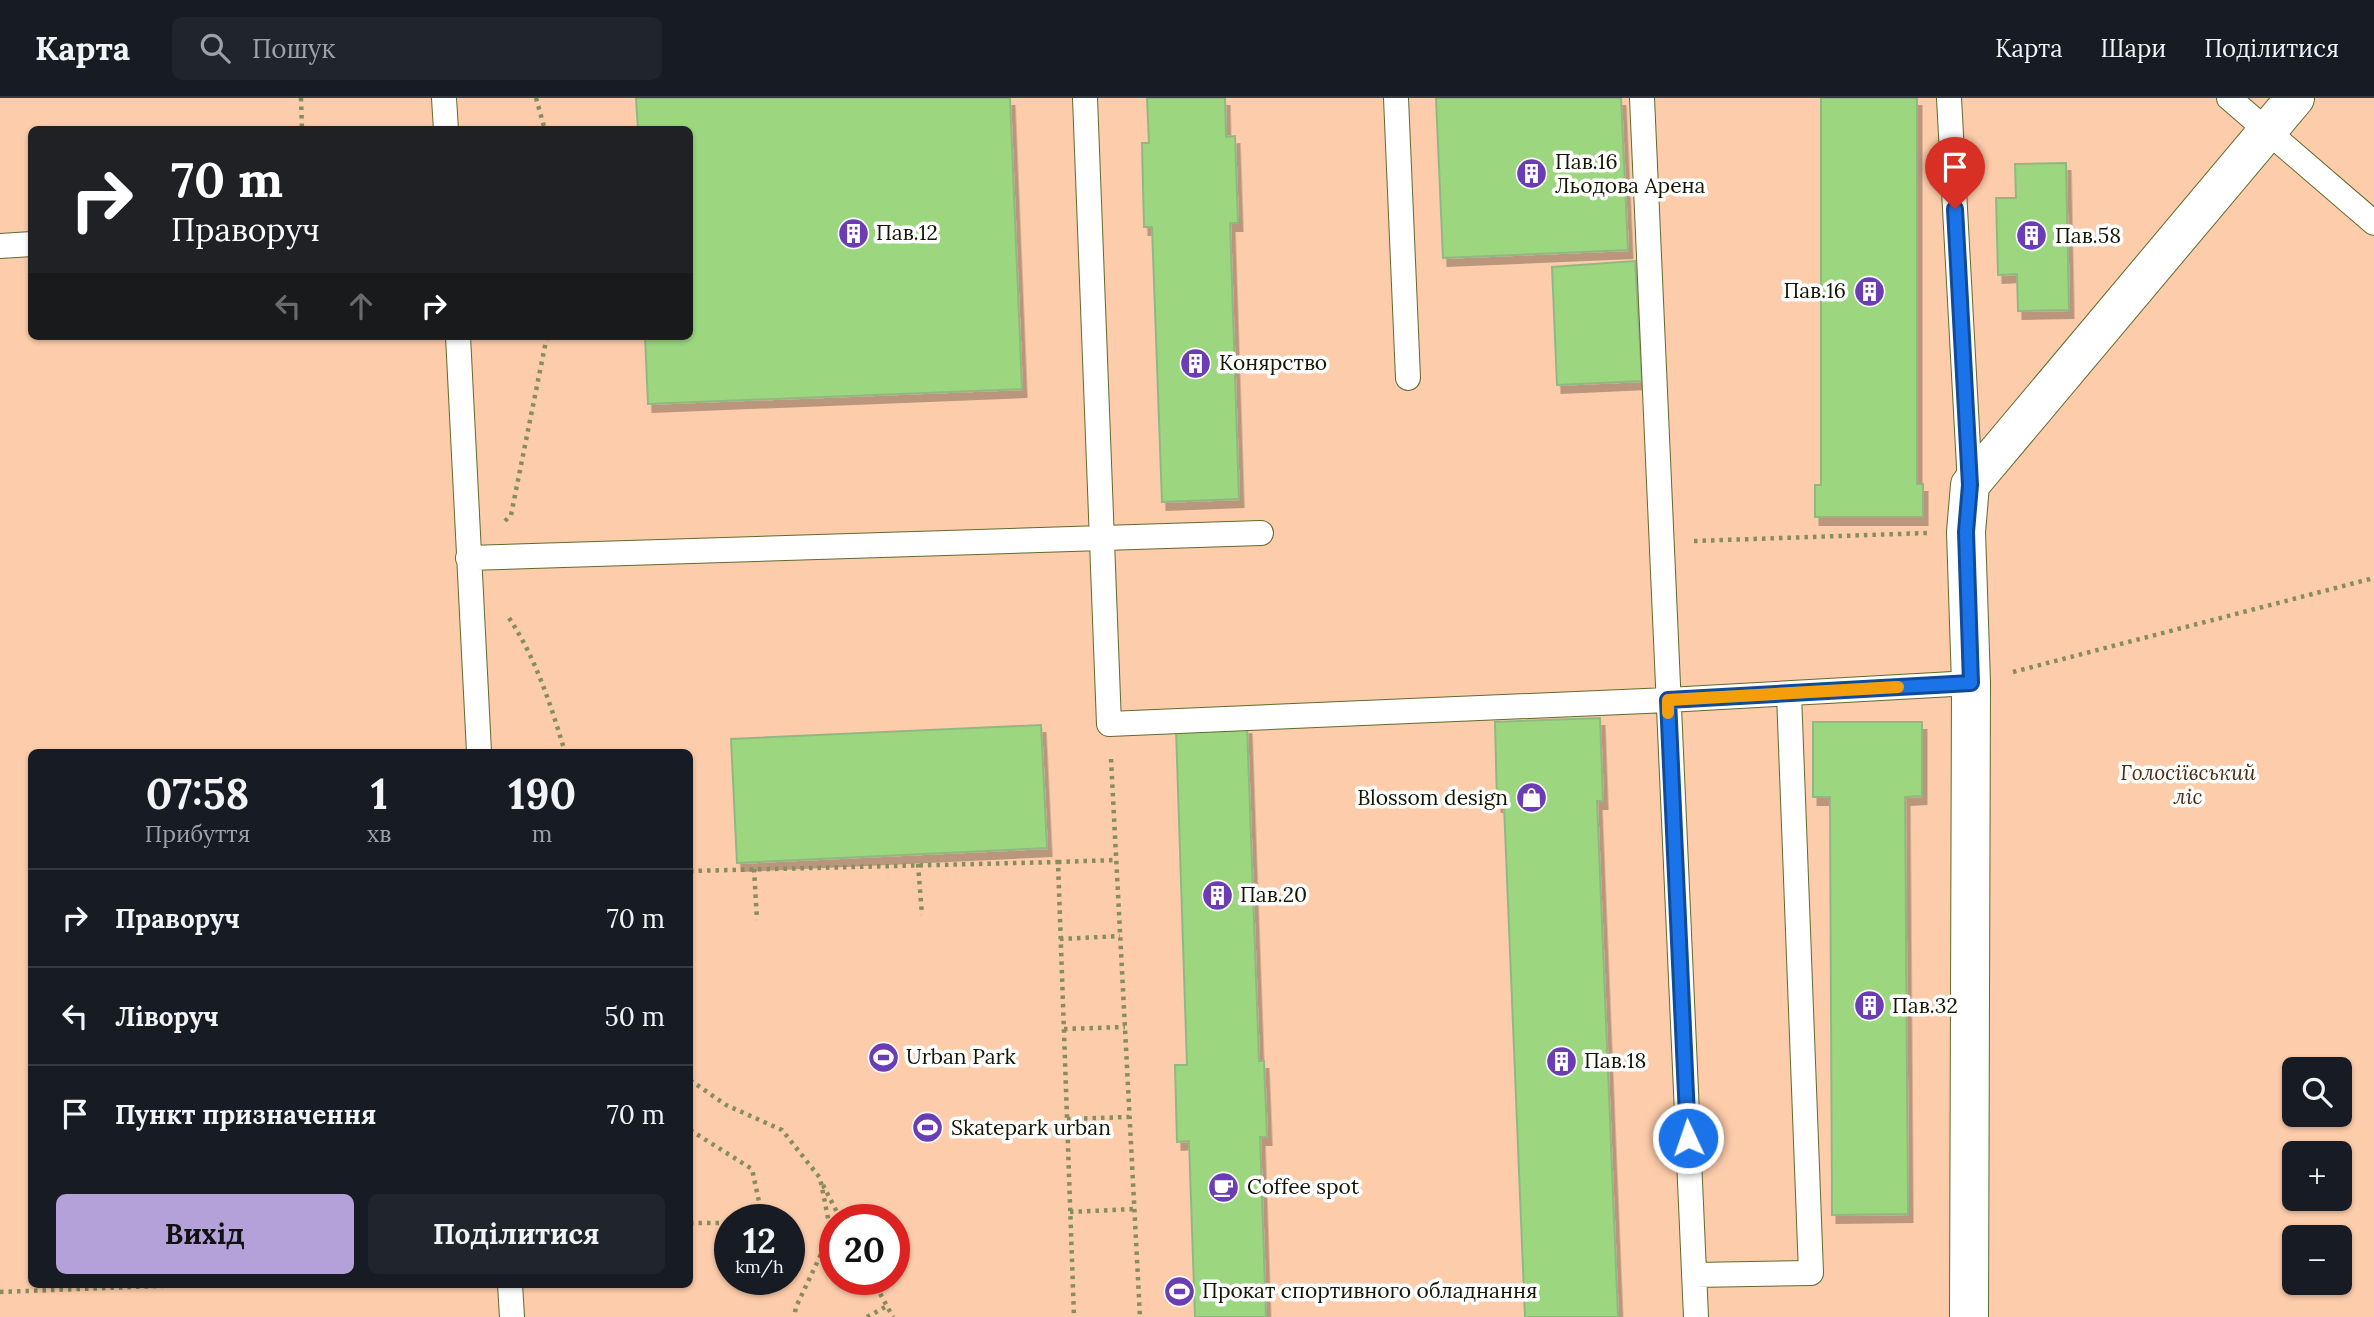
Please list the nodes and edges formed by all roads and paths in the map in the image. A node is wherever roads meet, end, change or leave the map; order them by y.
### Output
1 (301, 98) edge
2 (444, 98) edge
3 (536, 98) edge
4 (1085, 98) edge
5 (1396, 98) edge
6 (1642, 98) edge
7 (1949, 98) edge
8 (2229, 98) edge
9 (2295, 98) edge
10 (302, 126) edge
11 (446, 126) edge
12 (544, 126) edge
13 (2267, 131) junction
14 (2374, 223) edge
15 (28, 244) edge
16 (0, 246) edge
17 (458, 340) edge
18 (546, 340) edge
19 (1408, 378) dead end
20 (1970, 485) junction
21 (1966, 532) junction
22 (1261, 533) dead end
23 (1102, 539) junction
24 (1663, 541) junction
25 (468, 558) junction
26 (2374, 578) edge
27 (504, 611) dead end
28 (1971, 683) junction
29 (1789, 694) junction
30 (1668, 700) junction
31 (1109, 724) junction
32 (479, 749) edge
33 (564, 749) edge
34 (1116, 860) junction
35 (1058, 862) junction
36 (918, 864) junction
37 (754, 869) junction
38 (693, 871) edge
39 (922, 915) dead end
40 (757, 920) dead end
41 (1120, 936) junction
42 (1060, 939) junction
43 (1125, 1027) junction
44 (1064, 1029) junction
45 (693, 1082) edge
46 (1129, 1117) junction
47 (1067, 1119) junction
48 (693, 1132) edge
49 (820, 1178) junction
50 (760, 1204) edge
51 (833, 1204) edge
52 (1134, 1209) junction
53 (1070, 1212) junction
54 (693, 1223) edge
55 (714, 1223) edge
56 (1694, 1275) junction
57 (106, 1288) edge
58 (510, 1288) edge
59 (0, 1292) edge
60 (881, 1295) edge
61 (887, 1306) junction
62 (512, 1317) edge
63 (794, 1317) edge
64 (867, 1317) edge
65 (893, 1317) edge
66 (1074, 1317) edge
67 (1140, 1317) edge
68 (1696, 1317) edge
69 (1969, 1317) edge

1 - 10 path
2 - 11 lane
3 - 12 path
4 - 23 lane
5 - 19 lane
6 - 24 lane
7 - 20 lane
8 - 13 lane
9 - 13 street
13 - 14 lane
13 - 20 street
15 - 16 lane
17 - 25 lane
18 - 25 path
20 - 21 street
21 - 24 path
21 - 28 street
22 - 23 lane
23 - 25 lane
23 - 31 lane
24 - 30 lane
25 - 32 lane
26 - 28 path
27 - 33 path
28 - 29 lane
28 - 69 street
29 - 30 lane
29 - 56 lane
30 - 31 lane
30 - 56 lane
31 - 34 path
34 - 35 path
34 - 41 path
35 - 36 path
35 - 42 path
36 - 37 path
36 - 39 path
37 - 38 path
37 - 40 path
41 - 42 path
41 - 43 path
42 - 44 path
43 - 44 path
43 - 46 path
44 - 47 path
45 - 49 path
46 - 47 path
46 - 52 path
47 - 53 path
48 - 50 path
49 - 51 path
49 - 63 path
52 - 53 path
52 - 67 path
53 - 66 path
54 - 55 path
56 - 68 lane
57 - 59 path
58 - 62 lane
60 - 61 path
61 - 64 path
61 - 65 path

